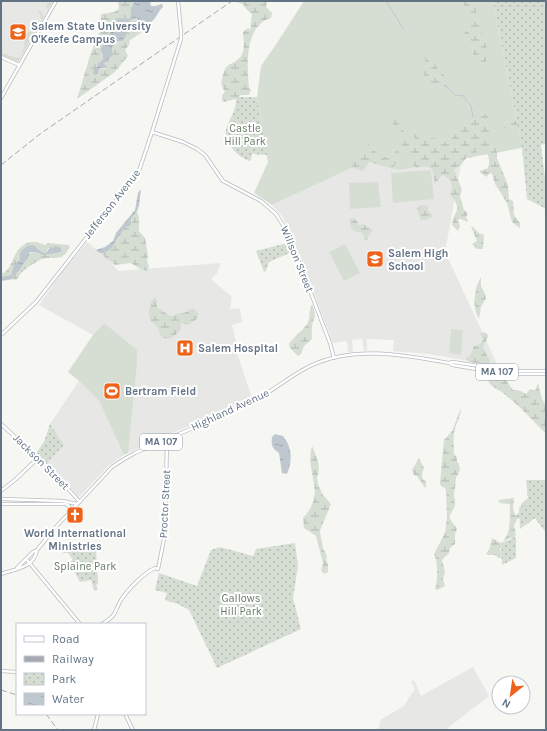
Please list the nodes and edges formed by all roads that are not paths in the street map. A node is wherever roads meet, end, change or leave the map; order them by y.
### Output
1 (56, 1) edge
2 (178, 1) edge
3 (1, 57) edge
4 (20, 65) junction
5 (1, 98) edge
6 (152, 132) junction
7 (1, 334) edge
8 (334, 358) junction
9 (449, 362) junction
10 (546, 370) edge
11 (546, 374) edge
12 (1, 424) edge
13 (167, 440) junction
14 (38, 458) junction
15 (1, 491) edge
16 (1, 499) edge
17 (78, 503) junction
18 (1, 504) edge
19 (72, 510) junction
20 (38, 550) junction
21 (27, 560) junction
22 (30, 563) junction
23 (18, 568) junction
24 (1, 574) edge
25 (79, 623) edge
26 (104, 623) edge
27 (1, 670) edge
28 (16, 672) edge
29 (98, 715) edge
30 (125, 715) edge
31 (94, 729) edge
32 (132, 730) edge

1 - 4 main road
2 - 6 main road, Jefferson Avenue
3 - 4 main road
4 - 5 main road
6 - 7 main road, Jefferson Avenue
6 - 8 main road, Willson Street
8 - 9 main road, Highland Avenue / MA 107
8 - 13 main road, Highland Avenue / MA 107
9 - 10 main road, Highland Avenue / MA 107
9 - 11 main road, Highland Avenue / MA 107
12 - 14 main road, Jackson Street
13 - 17 main road, Highland Avenue / MA 107
13 - 26 main road, Proctor Street
14 - 15 main road
14 - 17 main road, Jackson Street
16 - 17 main road
17 - 19 main road, Highland Avenue / MA 107
18 - 19 main road
19 - 20 main road, Highland Avenue / MA 107
20 - 21 main road, MA 107
20 - 22 main road, MA 107
21 - 22 main road
21 - 23 main road
22 - 23 main road
22 - 25 main road
23 - 24 main road
27 - 28 main road
29 - 31 main road
30 - 32 main road

